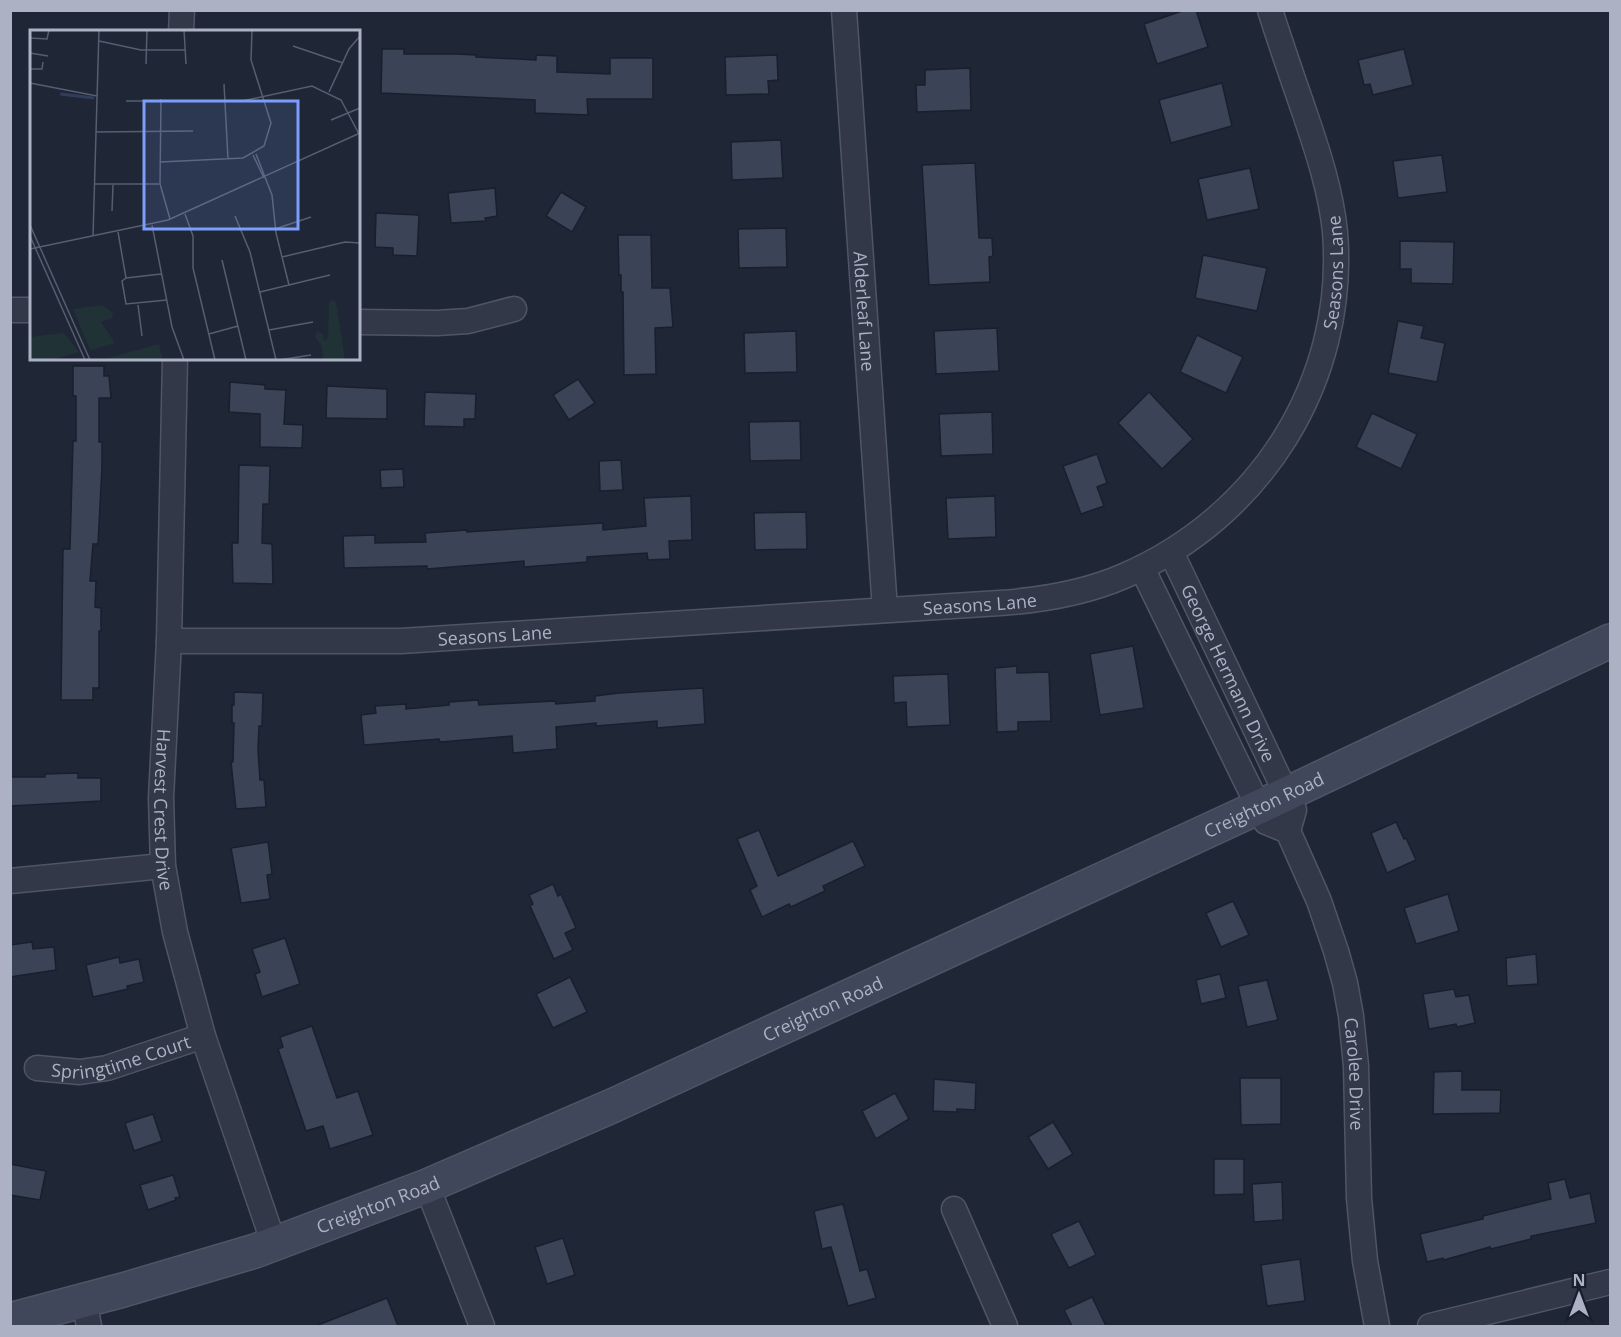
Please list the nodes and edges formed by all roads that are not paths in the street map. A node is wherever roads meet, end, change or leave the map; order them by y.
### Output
1 (182, 10) edge
2 (844, 10) edge
3 (1270, 10) edge
4 (181, 30) edge
5 (514, 309) dead end
6 (10, 310) edge
7 (30, 310) edge
8 (360, 322) edge
9 (175, 360) edge
10 (1171, 552) junction
11 (1142, 568) junction
12 (885, 610) junction
13 (169, 641) junction
14 (1611, 641) edge
15 (1272, 800) junction
16 (164, 866) junction
17 (10, 881) edge
18 (203, 1036) junction
19 (37, 1068) dead end
20 (427, 1186) junction
21 (954, 1209) dead end
22 (274, 1244) junction
23 (1611, 1282) edge
24 (87, 1314) edge
25 (10, 1320) edge
26 (482, 1326) edge
27 (1005, 1326) edge
28 (1377, 1326) edge
29 (1430, 1326) edge

1 - 4 street
2 - 12 street, Alderleaf Lane
3 - 10 street, Seasons Lane
5 - 8 street
6 - 7 street
9 - 13 street, Harvest Crest Drive
10 - 11 street, Seasons Lane
10 - 15 street, George Hermann Drive
11 - 12 street, Seasons Lane
11 - 15 street, George Hermann Drive
12 - 13 street, Seasons Lane
13 - 16 street, Harvest Crest Drive
14 - 15 main road, Creighton Road
15 - 20 main road, Creighton Road
15 - 28 street, Carolee Drive
16 - 17 street
16 - 18 street, Harvest Crest Drive
18 - 19 street, Springtime Court
18 - 22 street, Harvest Crest Drive
20 - 22 main road, Creighton Road
20 - 26 street
21 - 27 street
22 - 24 main road, Creighton Road
23 - 29 street
24 - 25 main road, Creighton Road

